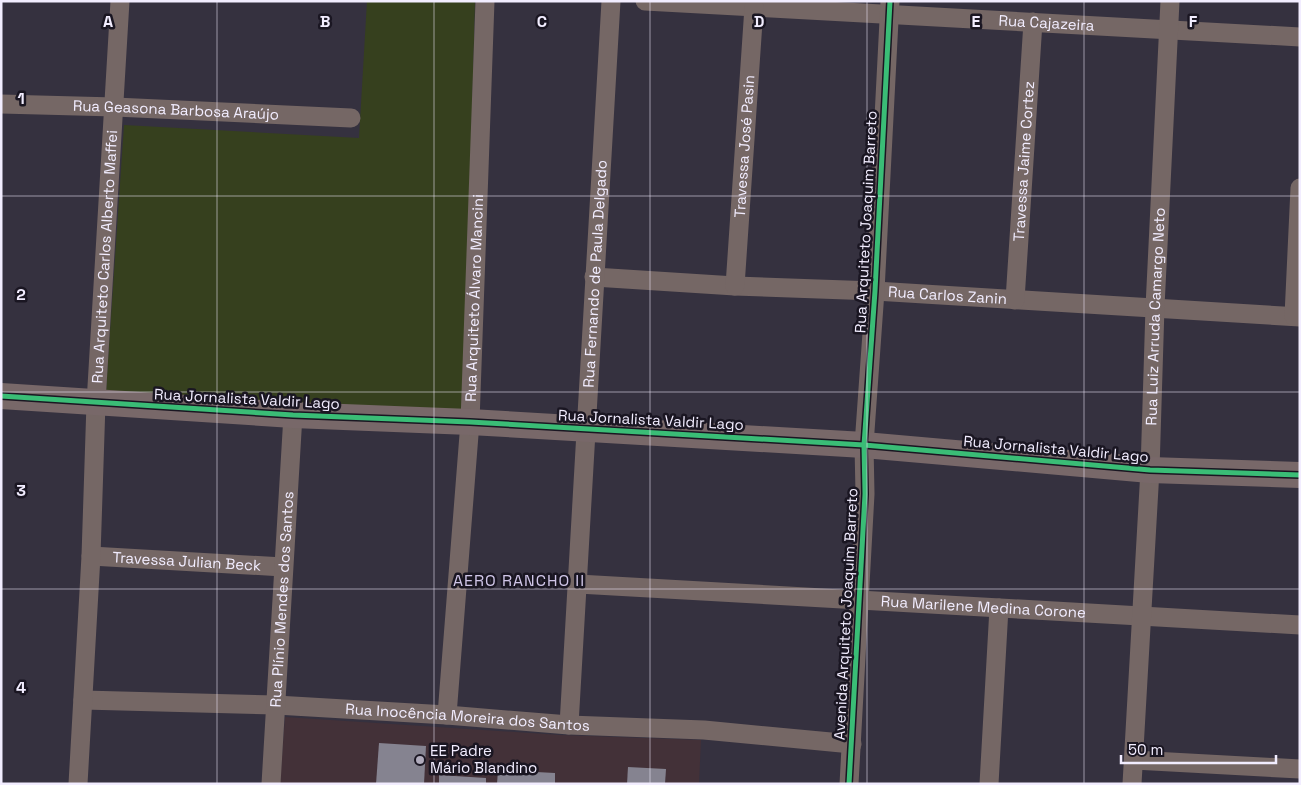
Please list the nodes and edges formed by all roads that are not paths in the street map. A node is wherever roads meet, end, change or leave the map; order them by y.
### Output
1 (120, 1) edge
2 (486, 1) edge
3 (611, 1) edge
4 (645, 1) edge
5 (1170, 1) edge
6 (754, 7) junction
7 (890, 8) edge
8 (1032, 22) junction
9 (1168, 29) junction
10 (1300, 37) edge
11 (1, 104) edge
12 (115, 107) junction
13 (351, 118) dead end
14 (1300, 188) edge
15 (594, 277) junction
16 (735, 286) junction
17 (875, 291) junction
18 (1015, 300) junction
19 (1155, 307) junction
20 (1297, 316) edge
21 (1, 396) edge
22 (96, 402) junction
23 (293, 415) junction
24 (470, 422) junction
25 (587, 428) junction
26 (864, 445) junction
27 (1150, 470) junction
28 (1300, 475) edge
29 (91, 556) junction
30 (284, 567) junction
31 (578, 584) junction
32 (860, 600) junction
33 (999, 608) junction
34 (1142, 616) junction
35 (1300, 625) edge
36 (83, 700) junction
37 (276, 705) junction
38 (446, 715) junction
39 (569, 725) junction
40 (852, 744) junction
41 (1134, 760) junction
42 (1300, 769) edge
43 (78, 784) edge
44 (271, 784) edge
45 (850, 784) edge
46 (989, 784) edge
47 (1132, 784) edge

1 - 12 street, Rua Arquiteto Carlos Alberto Maffei
2 - 24 street, Rua Arquiteto Álvaro Mancini
3 - 15 street, Rua Fernando de Paula Delgado
4 - 6 street, Rua Cajazeira
5 - 9 street, Rua Luiz Arruda Camargo Neto
6 - 7 street, Rua Cajazeira
6 - 16 street, Travessa José Pasin
7 - 8 street, Rua Cajazeira
7 - 17 street, Rua Arquiteto Joaquim Barreto
8 - 9 street, Rua Cajazeira
8 - 18 street, Travessa Jaime Cortez
9 - 10 street, Rua Cajazeira
9 - 19 street, Rua Luiz Arruda Camargo Neto
11 - 12 street, Rua Geasona Barbosa Araújo
12 - 13 street, Rua Geasona Barbosa Araújo
12 - 22 street, Rua Arquiteto Carlos Alberto Maffei
14 - 20 street
15 - 16 street, Rua Carlos Zanin
15 - 25 street, Rua Fernando de Paula Delgado
16 - 17 street, Rua Carlos Zanin
17 - 18 street, Rua Carlos Zanin
17 - 26 street, Rua Arquiteto Joaquim Barreto
18 - 19 street, Rua Carlos Zanin
19 - 20 street, Rua Carlos Zanin
19 - 27 street, Rua Luiz Arruda Camargo Neto
21 - 22 street, Rua Jornalista Valdir Lago
22 - 23 street, Rua Jornalista Valdir Lago
22 - 29 street, Rua Arquiteto Carlos Alberto Maffei
23 - 24 street, Rua Jornalista Valdir Lago
23 - 30 street, Rua Plínio Mendes dos Santos
24 - 25 street, Rua Jornalista Valdir Lago
24 - 38 street, Rua Arquiteto Álvaro Mancini
25 - 26 street, Rua Jornalista Valdir Lago
25 - 31 street, Rua Fernando de Paula Delgado
26 - 27 street, Rua Jornalista Valdir Lago
26 - 32 street, Avenida Arquiteto Joaquim Barreto
27 - 28 street, Rua Jornalista Valdir Lago
27 - 34 street, Rua Luiz Arruda Camargo Neto
29 - 30 street, Travessa Julian Beck
29 - 36 street, Rua Arquiteto Carlos Alberto Maffei
30 - 37 street, Rua Plínio Mendes dos Santos
31 - 32 street, Rua Marilene Medina Corone
31 - 39 street, Rua Fernando de Paula Delgado
32 - 33 street, Rua Marilene Medina Corone
32 - 40 street, Avenida Arquiteto Joaquim Barreto
33 - 34 street, Rua Marilene Medina Corone
33 - 46 street
34 - 35 street, Rua Marilene Medina Corone
34 - 41 street, Rua Luiz Arruda Camargo Neto
36 - 37 street, Rua Inocência Moreira dos Santos
36 - 43 street, Rua Arquiteto Carlos Alberto Maffei
37 - 38 street, Rua Inocência Moreira dos Santos
37 - 44 street, Rua Plínio Mendes dos Santos
38 - 39 street, Rua Inocência Moreira dos Santos
39 - 40 street, Rua Inocência Moreira dos Santos
40 - 45 street, Avenida Arquiteto Joaquim Barreto
41 - 42 street
41 - 47 street, Rua Luiz Arruda Camargo Neto

